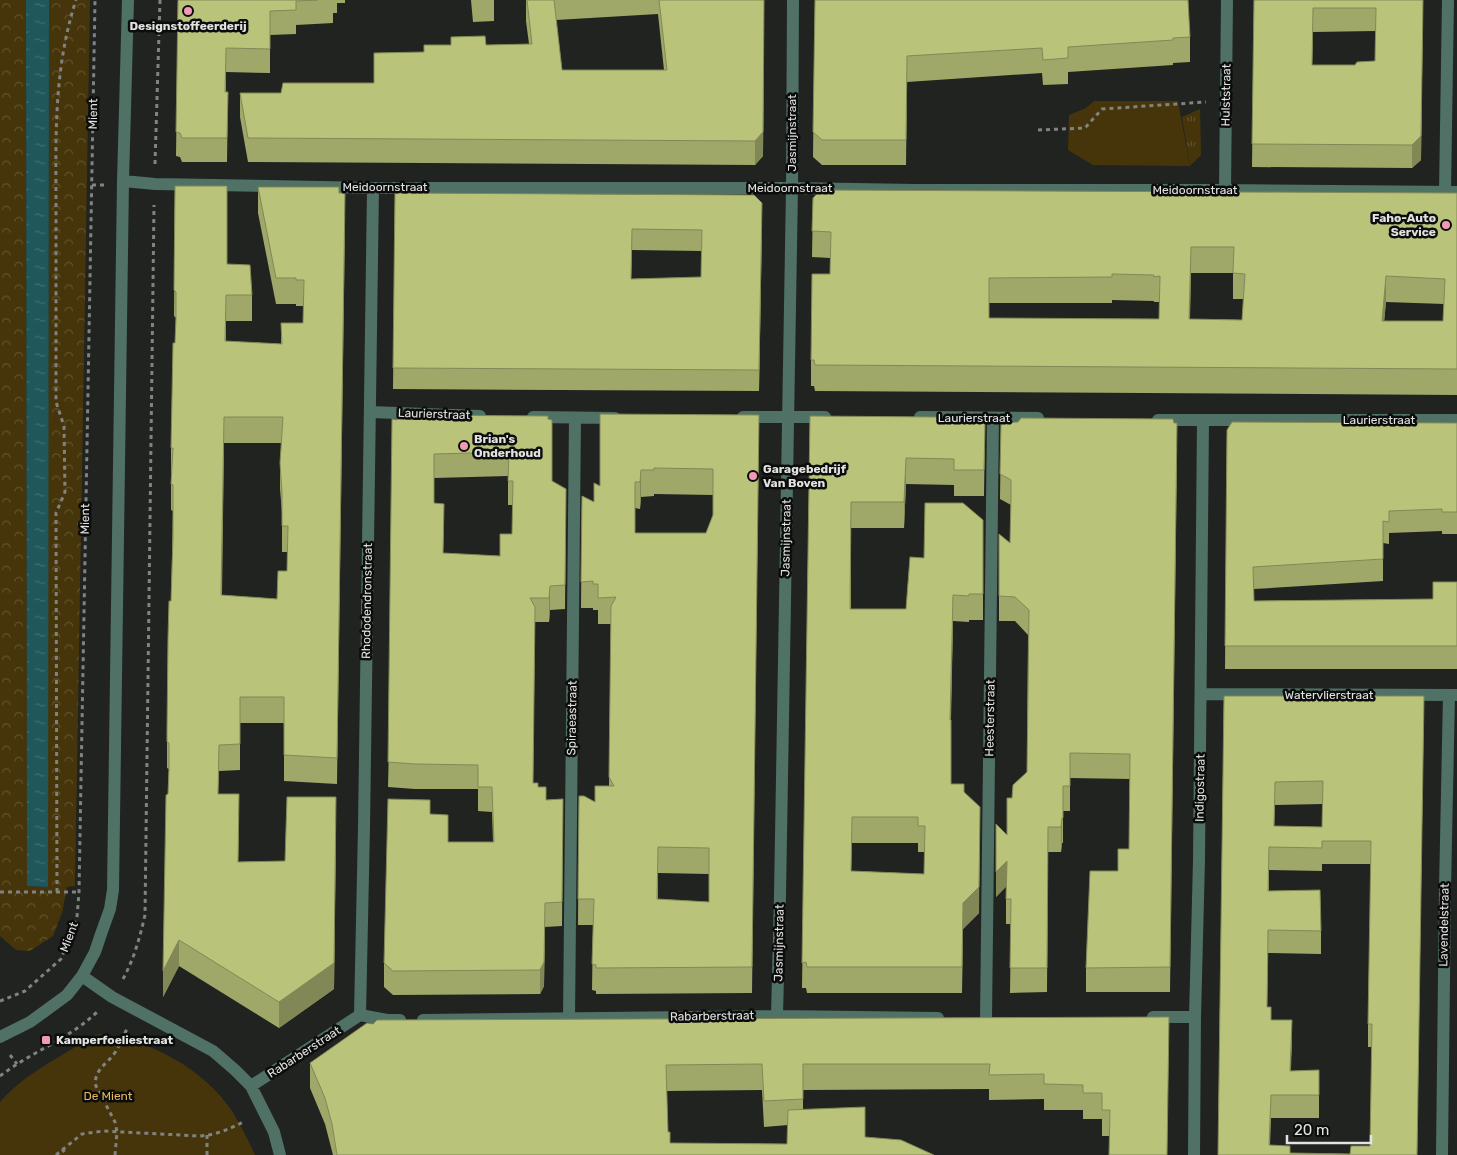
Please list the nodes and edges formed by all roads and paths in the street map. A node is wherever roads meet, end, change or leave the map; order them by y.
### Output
1 (76, 0) edge
2 (95, 0) edge
3 (128, 0) edge
4 (793, 0) edge
5 (1228, 0) edge
6 (1448, 0) edge
7 (1226, 100) junction
8 (1038, 130) dead end
9 (123, 181) junction
10 (373, 188) junction
11 (792, 188) junction
12 (1226, 190) junction
13 (1451, 192) edge
14 (370, 412) junction
15 (497, 416) edge
16 (516, 417) edge
17 (732, 417) edge
18 (787, 417) junction
19 (836, 417) edge
20 (905, 417) edge
21 (630, 418) edge
22 (993, 418) junction
23 (1050, 418) edge
24 (575, 419) junction
25 (1146, 420) edge
26 (1203, 420) junction
27 (1457, 420) edge
28 (1201, 694) junction
29 (1453, 695) edge
30 (0, 892) edge
31 (57, 892) junction
32 (79, 892) junction
33 (82, 976) junction
34 (0, 1001) edge
35 (136, 1010) junction
36 (360, 1015) junction
37 (777, 1016) junction
38 (1146, 1017) edge
39 (1195, 1017) junction
40 (569, 1018) junction
41 (948, 1018) edge
42 (986, 1019) edge
43 (0, 1037) edge
44 (251, 1086) junction
45 (263, 1111) junction
46 (117, 1132) junction
47 (207, 1135) junction
48 (62, 1149) junction
49 (56, 1155) edge
50 (68, 1155) edge
51 (115, 1155) edge
52 (206, 1155) edge
53 (280, 1155) edge
54 (1194, 1155) edge
55 (1442, 1155) edge

1 - 31 path
2 - 32 path, Mient
3 - 9 street
4 - 11 street, Jasmijnstraat
5 - 7 street, Hulststraat
6 - 13 street
7 - 8 path
7 - 12 street, Hulststraat
9 - 10 street, Meidoornstraat
9 - 33 street
10 - 11 street, Meidoornstraat
10 - 14 street, Rhododendronstraat
11 - 12 street, Meidoornstraat
11 - 18 street, Jasmijnstraat
12 - 13 street, Meidoornstraat
14 - 15 street, Laurierstraat
14 - 36 street, Rhododendronstraat
16 - 24 street
17 - 18 street
18 - 19 street
18 - 37 street, Jasmijnstraat
20 - 22 street, Laurierstraat
21 - 24 street
22 - 23 street, Laurierstraat
22 - 42 street, Heesterstraat
24 - 40 street, Spiraeastraat
25 - 26 street, Laurierstraat
26 - 27 street, Laurierstraat
26 - 28 street, Indigostraat
28 - 29 street, Watervlierstraat
28 - 39 street, Indigostraat
29 - 55 street, Lavendelstraat
30 - 31 path
31 - 32 path
32 - 34 path, Mient
33 - 35 street
33 - 43 street
35 - 44 street
35 - 46 path
36 - 40 street, Rabarberstraat
36 - 44 street, Rabarberstraat
37 - 40 street, Rabarberstraat
37 - 41 street, Rabarberstraat
38 - 39 street
39 - 54 street, Indigostraat
44 - 45 street
45 - 47 path
45 - 53 street
46 - 47 path
46 - 48 path
46 - 51 path
47 - 52 path
48 - 49 path
48 - 50 path

